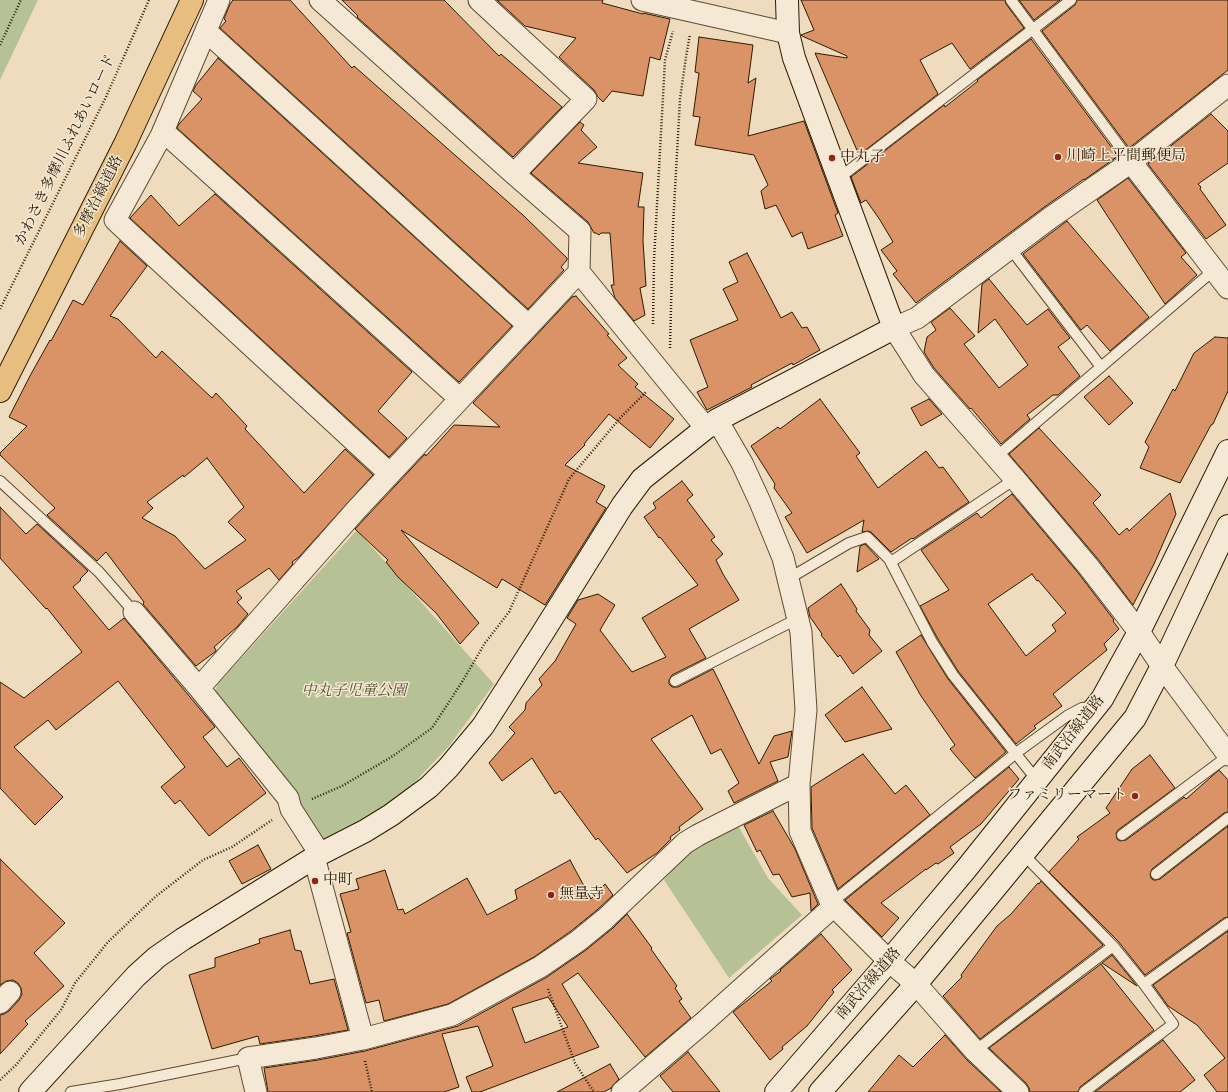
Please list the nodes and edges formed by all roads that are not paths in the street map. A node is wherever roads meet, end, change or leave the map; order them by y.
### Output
1 (192, 0) edge
2 (219, 0) edge
3 (320, 0) edge
4 (479, 0) edge
5 (642, 0) edge
6 (787, 0) edge
7 (1011, 0) edge
8 (1071, 0) edge
9 (1032, 29) junction
10 (206, 32) junction
11 (788, 34) junction
12 (1228, 85) edge
13 (163, 131) junction
14 (1131, 162) junction
15 (514, 174) junction
16 (839, 178) junction
17 (1010, 248) junction
18 (1214, 270) junction
19 (579, 272) junction
20 (1228, 288) edge
21 (529, 326) junction
22 (894, 328) junction
23 (1100, 367) junction
24 (0, 391) edge
25 (460, 399) junction
26 (711, 424) junction
27 (1228, 451) edge
28 (996, 457) junction
29 (390, 474) junction
30 (1015, 479) junction
31 (0, 481) edge
32 (1228, 526) edge
33 (891, 562) junction
34 (788, 579) junction
35 (134, 612) joint
36 (797, 619) junction
37 (1139, 632) junction
38 (1162, 666) junction
39 (675, 681) dead end
40 (200, 688) junction
41 (1096, 706) junction
42 (1016, 753) junction
43 (1228, 755) edge
44 (1039, 777) junction
45 (800, 784) junction
46 (1228, 818) edge
47 (1122, 835) dead end
48 (1023, 854) junction
49 (317, 856) junction
50 (1156, 874) dead end
51 (833, 905) junction
52 (1228, 923) edge
53 (1113, 946) junction
54 (889, 961) junction
55 (916, 984) junction
56 (1144, 984) junction
57 (362, 1039) junction
58 (976, 1051) junction
59 (248, 1058) junction
60 (30, 1092) edge
61 (71, 1092) edge
62 (256, 1092) edge
63 (622, 1092) edge
64 (776, 1092) edge
65 (820, 1092) edge
66 (1018, 1092) edge
67 (1084, 1092) edge

1 - 24 main road, 多摩沿線道路
2 - 10 street
3 - 15 street
4 - 15 street
5 - 11 street
6 - 11 street
7 - 9 lane
8 - 9 lane
9 - 14 lane
9 - 16 lane
10 - 13 street
10 - 21 street
11 - 16 street
12 - 14 street
13 - 25 street
13 - 29 street
14 - 17 street
14 - 18 street
15 - 19 street
16 - 22 street
17 - 22 street
17 - 23 lane
18 - 20 street
18 - 23 lane
19 - 21 street
19 - 26 street
21 - 25 street
22 - 26 street
22 - 28 street
23 - 28 lane
25 - 29 street
26 - 34 street
26 - 49 street
27 - 37 street, 南武沿線道路
28 - 30 street
29 - 40 street
30 - 33 lane
30 - 37 street
31 - 35 lane
32 - 38 street
33 - 34 lane
33 - 42 lane
34 - 36 street
35 - 40 street
36 - 39 lane
36 - 45 street
37 - 38 street
37 - 41 street, 南武沿線道路
38 - 43 street
38 - 48 street
40 - 49 street
41 - 42 lane
41 - 44 street, 南武沿線道路
42 - 44 lane
42 - 51 lane
43 - 47 lane
44 - 54 street, 南武沿線道路
45 - 51 street
45 - 57 street
46 - 50 lane
48 - 53 lane
48 - 55 street
49 - 57 street
49 - 60 street
51 - 54 street
51 - 63 street
52 - 56 lane
53 - 56 lane
53 - 58 lane
54 - 55 street
54 - 64 street, 南武沿線道路
55 - 58 street
55 - 65 street
56 - 67 lane
57 - 59 street
58 - 66 street
59 - 61 lane
59 - 62 street

